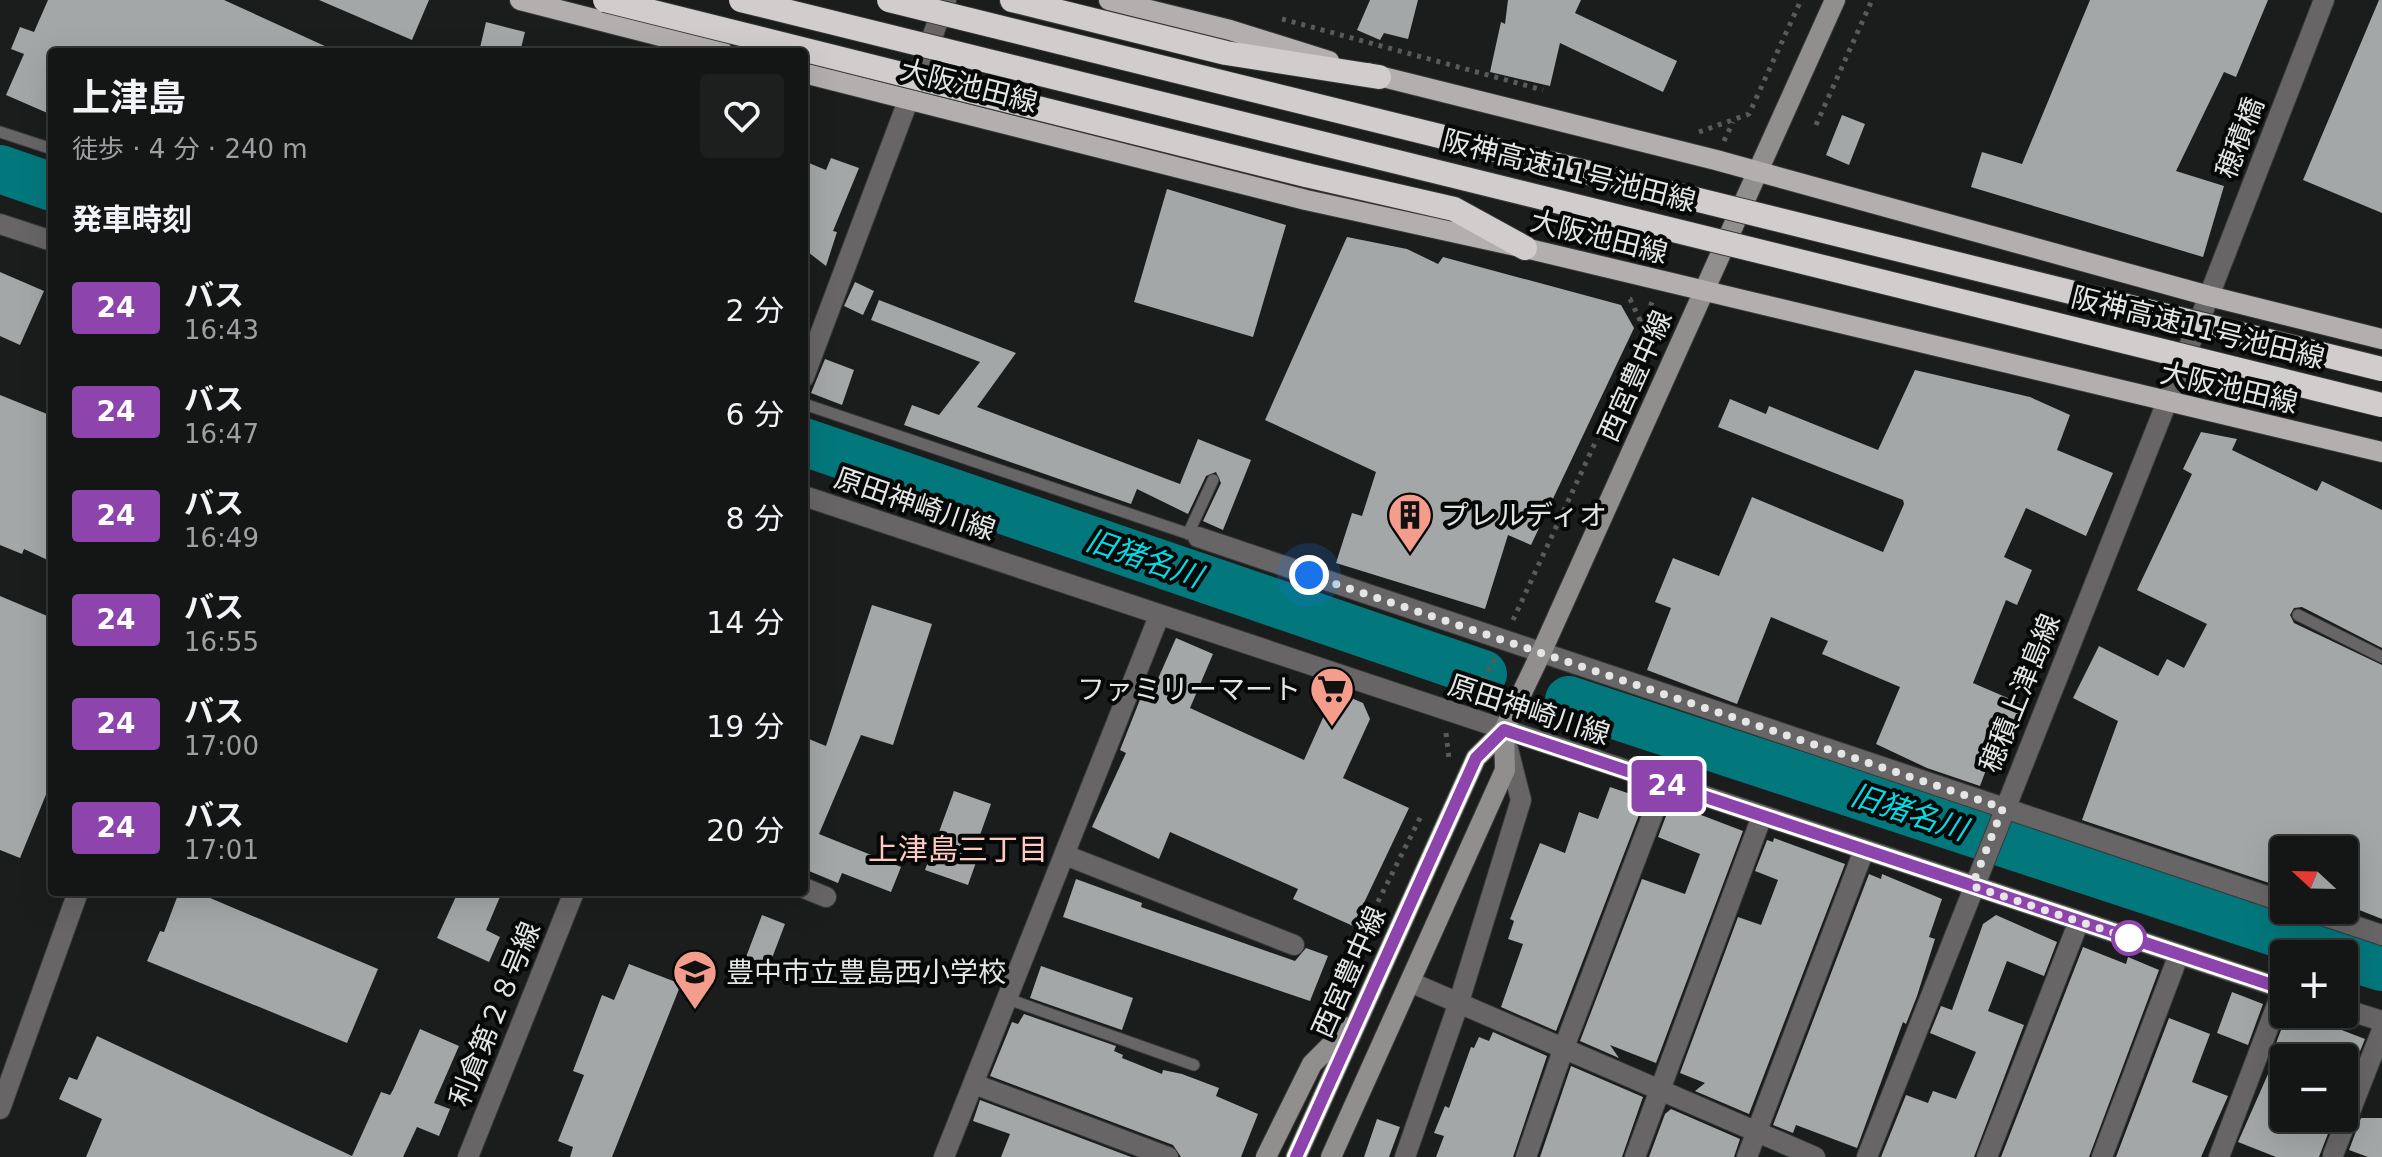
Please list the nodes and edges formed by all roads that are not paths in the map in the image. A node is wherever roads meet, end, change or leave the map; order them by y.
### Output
1 (520, 0) edge
2 (605, 0) edge
3 (741, 0) edge
4 (889, 0) edge
5 (946, 0) edge
6 (1012, 0) edge
7 (1109, 0) edge
8 (1835, 0) edge
9 (2324, 0) edge
10 (707, 48) edge
11 (797, 48) edge
12 (808, 51) edge
13 (808, 74) edge
14 (1379, 77) junction
15 (910, 100) junction
16 (0, 132) edge
17 (48, 148) edge
18 (1757, 173) junction
19 (0, 224) edge
20 (48, 240) edge
21 (1525, 248) junction
22 (1704, 292) junction
23 (2209, 296) junction
24 (2382, 339) edge
25 (808, 367) edge
26 (2382, 369) edge
27 (2167, 403) junction
28 (808, 405) edge
29 (2382, 405) edge
30 (2382, 452) edge
31 (1213, 480) dead end
32 (808, 497) edge
33 (1193, 536) junction
34 (2298, 615) dead end
35 (1159, 616) junction
36 (1541, 653) junction
37 (2382, 657) edge
38 (1504, 730) junction
39 (1664, 785) junction
40 (2001, 814) junction
41 (1762, 816) junction
42 (1864, 850) junction
43 (1065, 855) junction
44 (1972, 886) junction
45 (808, 890) edge
46 (77, 896) edge
47 (572, 896) edge
48 (826, 897) dead end
49 (2270, 898) edge
50 (2079, 921) junction
51 (2349, 924) edge
52 (2382, 935) edge
53 (1294, 945) dead end
54 (2179, 954) junction
55 (1410, 982) junction
56 (2270, 984) edge
57 (1008, 999) junction
58 (1458, 1005) junction
59 (2358, 1013) edge
60 (1359, 1018) junction
61 (2382, 1021) edge
62 (2270, 1025) edge
63 (2382, 1030) edge
64 (1563, 1050) junction
65 (1194, 1065) dead end
66 (974, 1084) junction
67 (1659, 1091) junction
68 (0, 1109) edge
69 (1756, 1132) junction
70 (2333, 1155) dead end
71 (468, 1157) edge
72 (944, 1157) edge
73 (1168, 1157) edge
74 (1266, 1157) edge
75 (1296, 1157) edge
76 (1331, 1157) edge
77 (1405, 1157) edge
78 (1526, 1157) edge
79 (1635, 1157) edge
80 (1747, 1157) edge
81 (1815, 1157) edge
82 (1867, 1157) edge
83 (1987, 1157) edge
84 (2102, 1157) edge
85 (2219, 1157) edge

1 - 10 main road
2 - 11 highway, bridge
3 - 29 highway, 阪神高速11号池田線, bridge
4 - 26 highway, 阪神高速11号池田線, bridge
5 - 15 street
6 - 14 highway
7 - 14 main road
8 - 18 main road, 西宮豊中線
9 - 23 street, 穂積橋
12 - 21 highway, bridge
13 - 15 main road, 大阪池田線
14 - 18 main road
15 - 21 main road, 大阪池田線
15 - 25 street
16 - 17 lane
18 - 22 main road, 西宮豊中線
18 - 23 main road
19 - 20 street
21 - 22 main road, 大阪池田線
22 - 27 main road, 大阪池田線
22 - 36 main road, 西宮豊中線
23 - 24 main road
23 - 27 street, 穂積上津島線
27 - 30 main road, 大阪池田線
27 - 40 street, 穂積上津島線
28 - 33 lane
31 - 33 lane
32 - 35 street, 原田神崎川線
33 - 36 street
34 - 37 lane
35 - 38 street, 原田神崎川線
35 - 43 street
36 - 38 main road, 西宮豊中線
36 - 40 street
38 - 39 street, 原田神崎川線
38 - 55 main road, 西宮豊中線
38 - 58 street
38 - 60 main road, 西宮豊中線
39 - 41 street, 原田神崎川線
39 - 64 street
40 - 44 street, 穂積上津島線
40 - 49 street
41 - 42 street, 原田神崎川線
41 - 67 street
42 - 44 street, 原田神崎川線
42 - 69 street
43 - 53 street
43 - 57 street
44 - 50 street, 原田神崎川線
44 - 82 street, 穂積上津島線
45 - 48 street
46 - 68 street
47 - 71 street, 利倉第２８号線
50 - 54 street, 原田神崎川線
50 - 83 street
51 - 52 street
54 - 56 street, 原田神崎川線
54 - 84 street
55 - 58 street
55 - 76 main road, 西宮豊中線
57 - 65 lane
57 - 66 street
58 - 64 street
58 - 77 street
59 - 61 street
60 - 74 main road
60 - 75 main road, 西宮豊中線
62 - 85 street
63 - 70 street
64 - 67 street
64 - 78 street
66 - 72 street
66 - 73 street
67 - 69 street
67 - 79 street
69 - 80 street
69 - 81 street

